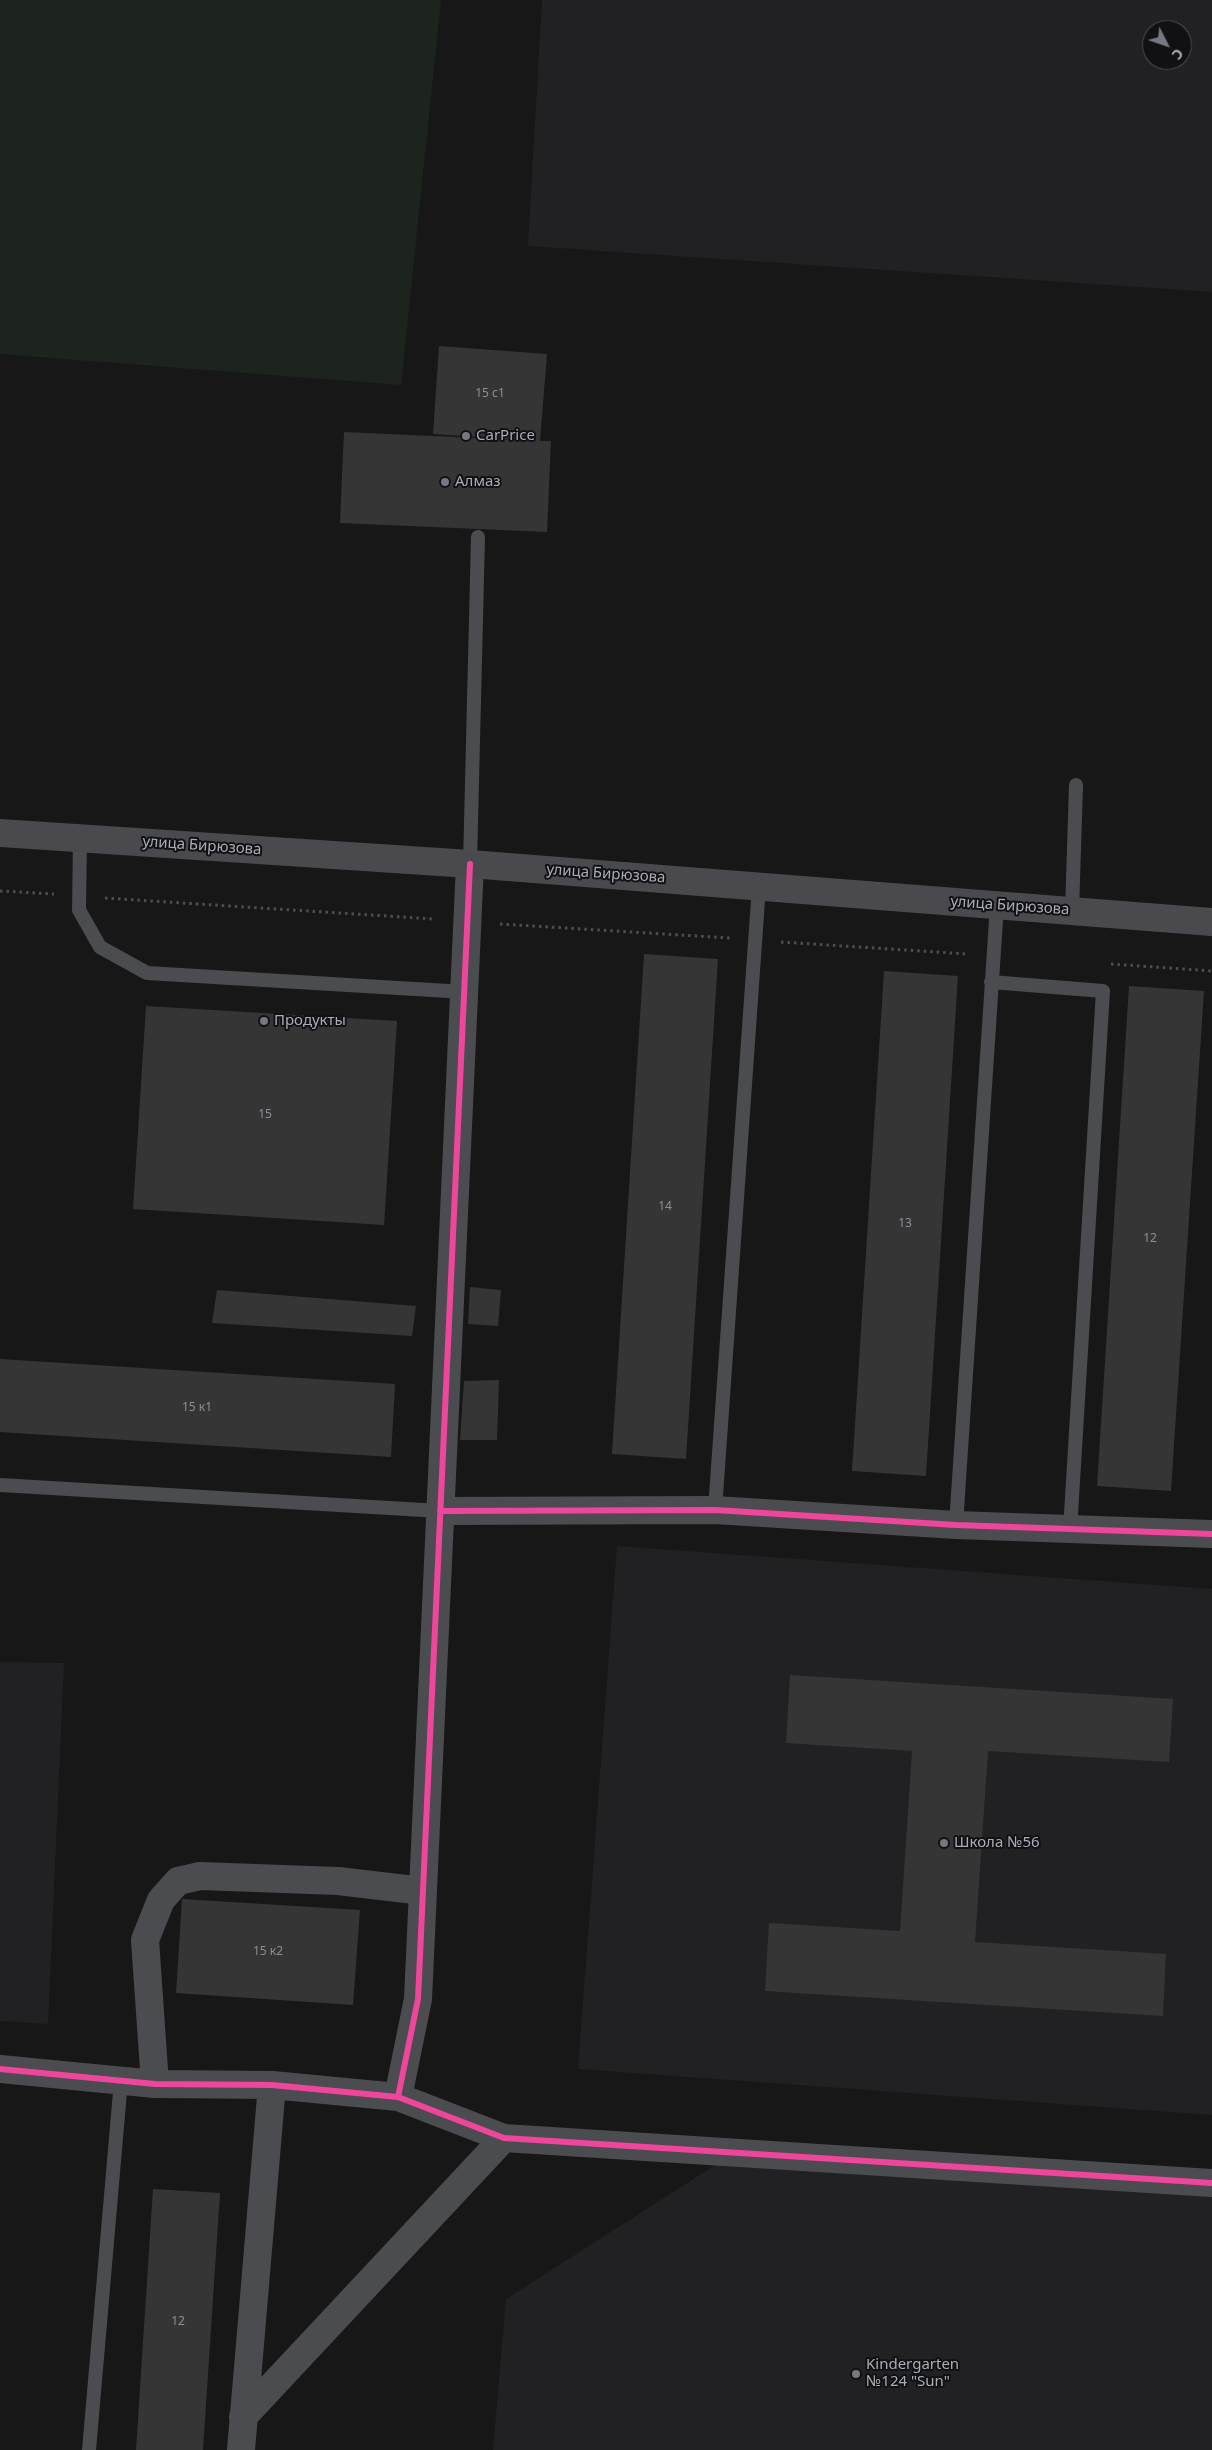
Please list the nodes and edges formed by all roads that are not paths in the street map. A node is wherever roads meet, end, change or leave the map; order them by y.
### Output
1 (478, 537) dead end
2 (1076, 784) dead end
3 (0, 832) edge
4 (80, 838) junction
5 (470, 864) junction
6 (760, 886) junction
7 (997, 905) junction
8 (1072, 911) junction
9 (1212, 922) edge
10 (991, 982) junction
11 (465, 992) junction
12 (0, 1485) edge
13 (716, 1510) junction
14 (440, 1511) junction
15 (956, 1525) junction
16 (1070, 1530) junction
17 (1212, 1534) edge
18 (423, 1891) junction
19 (0, 2069) edge
20 (121, 2080) junction
21 (155, 2084) junction
22 (272, 2085) junction
23 (398, 2097) junction
24 (504, 2138) junction
25 (1212, 2183) edge
26 (243, 2417) junction
27 (89, 2450) edge
28 (241, 2450) edge

1 - 5 lane
2 - 8 lane
3 - 4 main road, улица Бирюзова
4 - 5 main road, улица Бирюзова
4 - 11 lane
5 - 6 main road, улица Бирюзова
5 - 11 street
6 - 7 main road, улица Бирюзова
6 - 13 lane
7 - 8 main road, улица Бирюзова
7 - 10 lane
8 - 9 main road, улица Бирюзова
10 - 15 lane
10 - 16 lane
11 - 14 street
12 - 14 lane
13 - 14 street
13 - 15 street
14 - 18 street
15 - 16 street
16 - 17 street
18 - 21 street
18 - 23 street
19 - 20 street
20 - 21 street
20 - 27 lane
21 - 22 street
22 - 23 street
22 - 26 street
23 - 24 street
24 - 25 street
24 - 26 street
26 - 28 street

